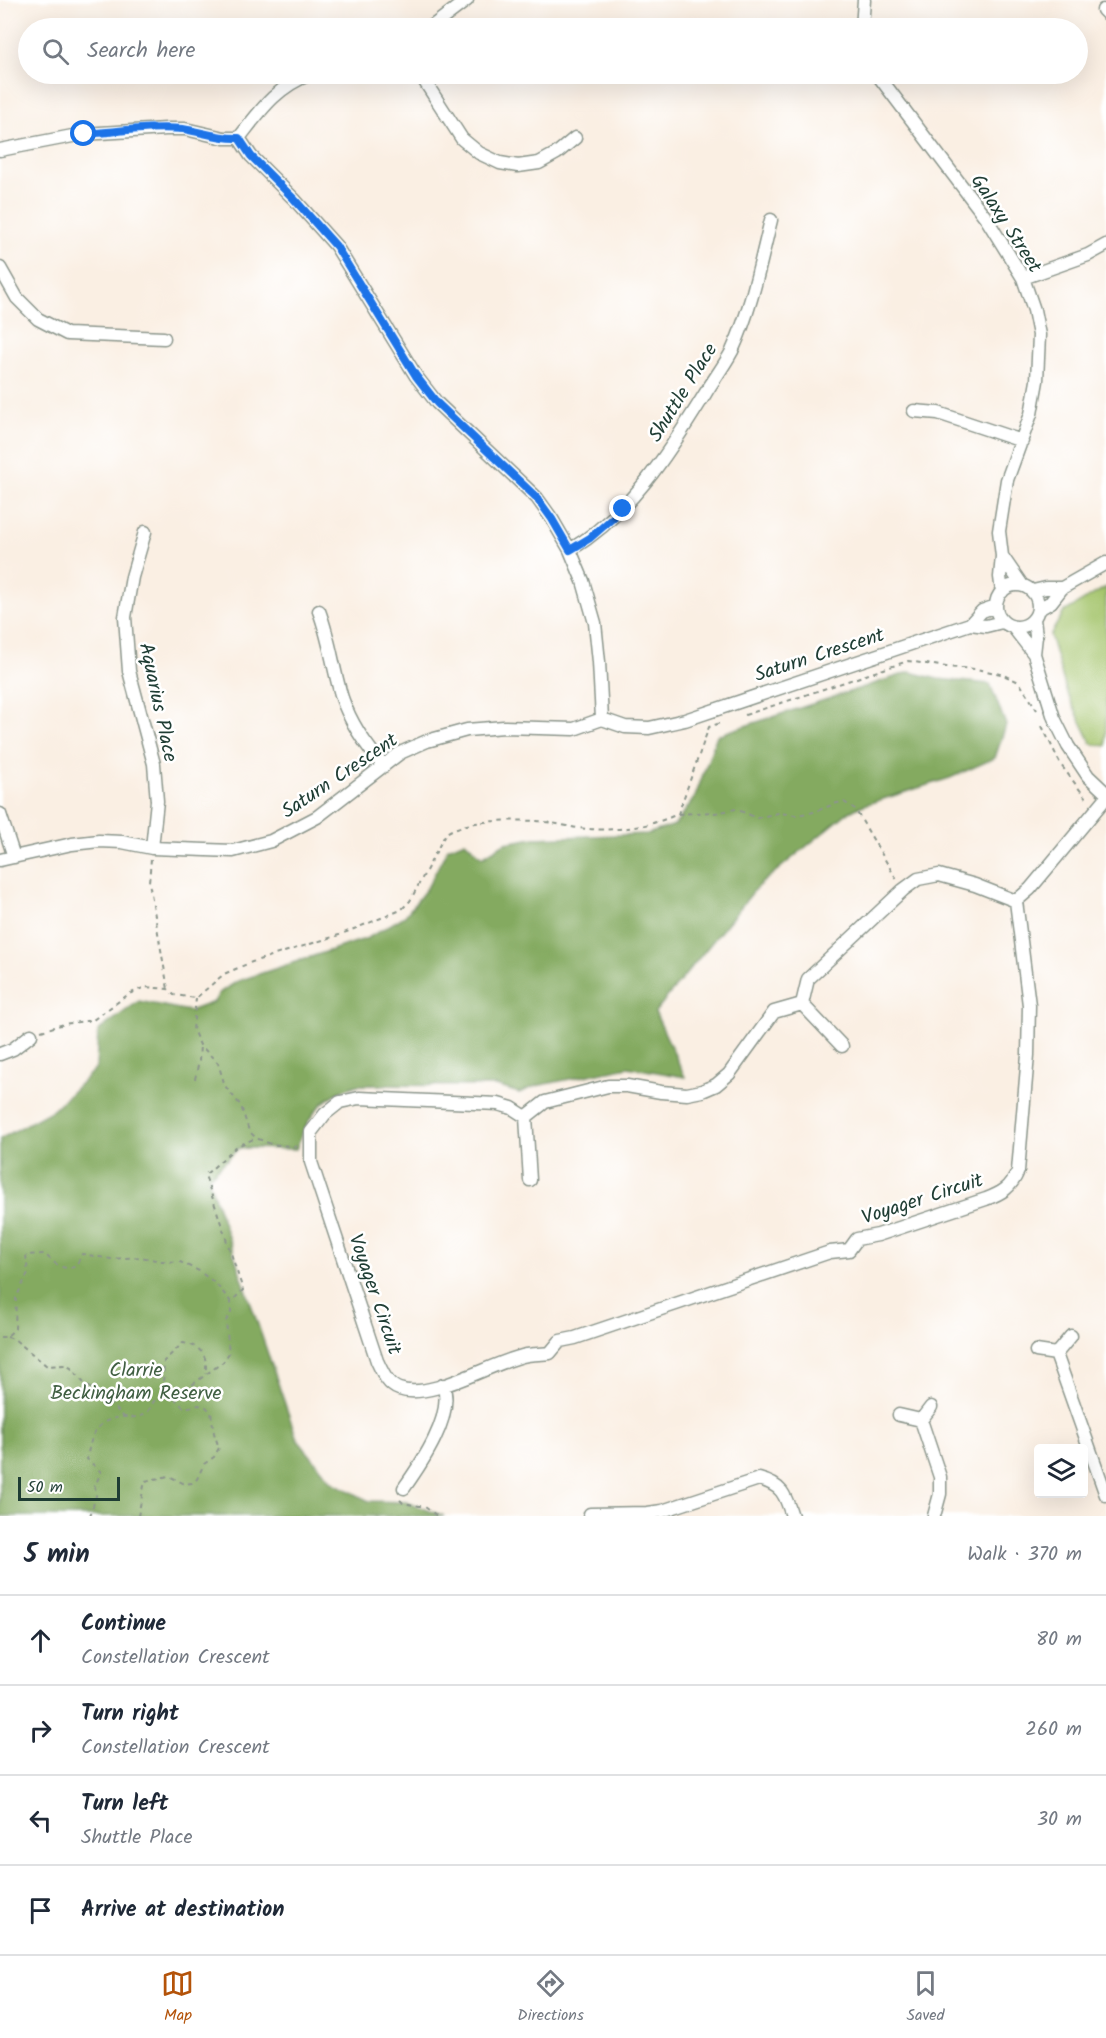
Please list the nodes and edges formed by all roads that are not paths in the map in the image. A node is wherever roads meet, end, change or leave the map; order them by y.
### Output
1 (467, 0) edge
2 (864, 0) edge
3 (443, 18) edge
4 (863, 18) edge
5 (293, 84) edge
6 (426, 84) edge
7 (885, 84) edge
8 (239, 138) junction
9 (575, 138) dead end
10 (0, 150) edge
11 (771, 220) dead end
12 (1106, 245) edge
13 (0, 268) edge
14 (1023, 278) junction
15 (164, 338) dead end
16 (914, 411) dead end
17 (1022, 441) junction
18 (145, 532) dead end
19 (570, 550) junction
20 (1002, 556) junction
21 (1106, 563) edge
22 (1028, 588) junction
23 (1062, 588) junction
24 (1002, 592) junction
25 (996, 606) junction
26 (319, 611) dead end
27 (1037, 614) junction
28 (970, 624) junction
29 (1008, 625) junction
30 (1034, 654) junction
31 (602, 719) junction
32 (384, 766) junction
33 (1106, 793) edge
34 (1106, 798) edge
35 (0, 814) edge
36 (152, 848) junction
37 (14, 857) junction
38 (0, 860) edge
39 (1016, 901) junction
40 (802, 1004) junction
41 (31, 1035) road end
42 (842, 1046) dead end
43 (0, 1054) edge
44 (526, 1117) junction
45 (530, 1180) dead end
46 (1071, 1336) dead end
47 (1036, 1351) dead end
48 (1056, 1354) junction
49 (443, 1385) junction
50 (931, 1407) dead end
51 (899, 1416) dead end
52 (921, 1420) junction
53 (404, 1488) road end
54 (1106, 1495) edge
55 (590, 1514) dead end
56 (792, 1516) edge
57 (934, 1516) edge

1 - 3 street
2 - 4 street
5 - 8 street
6 - 9 street
7 - 14 street, Galaxy Street
8 - 10 street
8 - 19 street
11 - 19 street, Shuttle Place
12 - 14 street
13 - 15 street
14 - 17 street, Galaxy Street
16 - 17 street
17 - 20 street, Galaxy Street
18 - 36 street, Aquarius Place
19 - 31 street
20 - 22 street
20 - 24 street, Galaxy Street
21 - 23 street
22 - 23 street
22 - 24 street
22 - 27 street
23 - 27 street
24 - 25 street
25 - 28 street, Saturn Crescent
25 - 29 street
26 - 32 street
27 - 29 street
27 - 30 street
28 - 29 street, Saturn Crescent
28 - 31 street, Saturn Crescent
29 - 30 street
30 - 33 street
31 - 32 street, Saturn Crescent
32 - 36 street, Saturn Crescent
34 - 39 street
35 - 37 street
36 - 37 street, Saturn Crescent
37 - 38 street, Saturn Crescent
39 - 40 street
39 - 49 street, Voyager Circuit
40 - 42 street
40 - 44 street
41 - 43 street
44 - 45 street
44 - 49 street, Voyager Circuit
46 - 48 street
47 - 48 street
48 - 54 street
49 - 53 street
50 - 52 street
51 - 52 street
52 - 57 street
55 - 56 street

